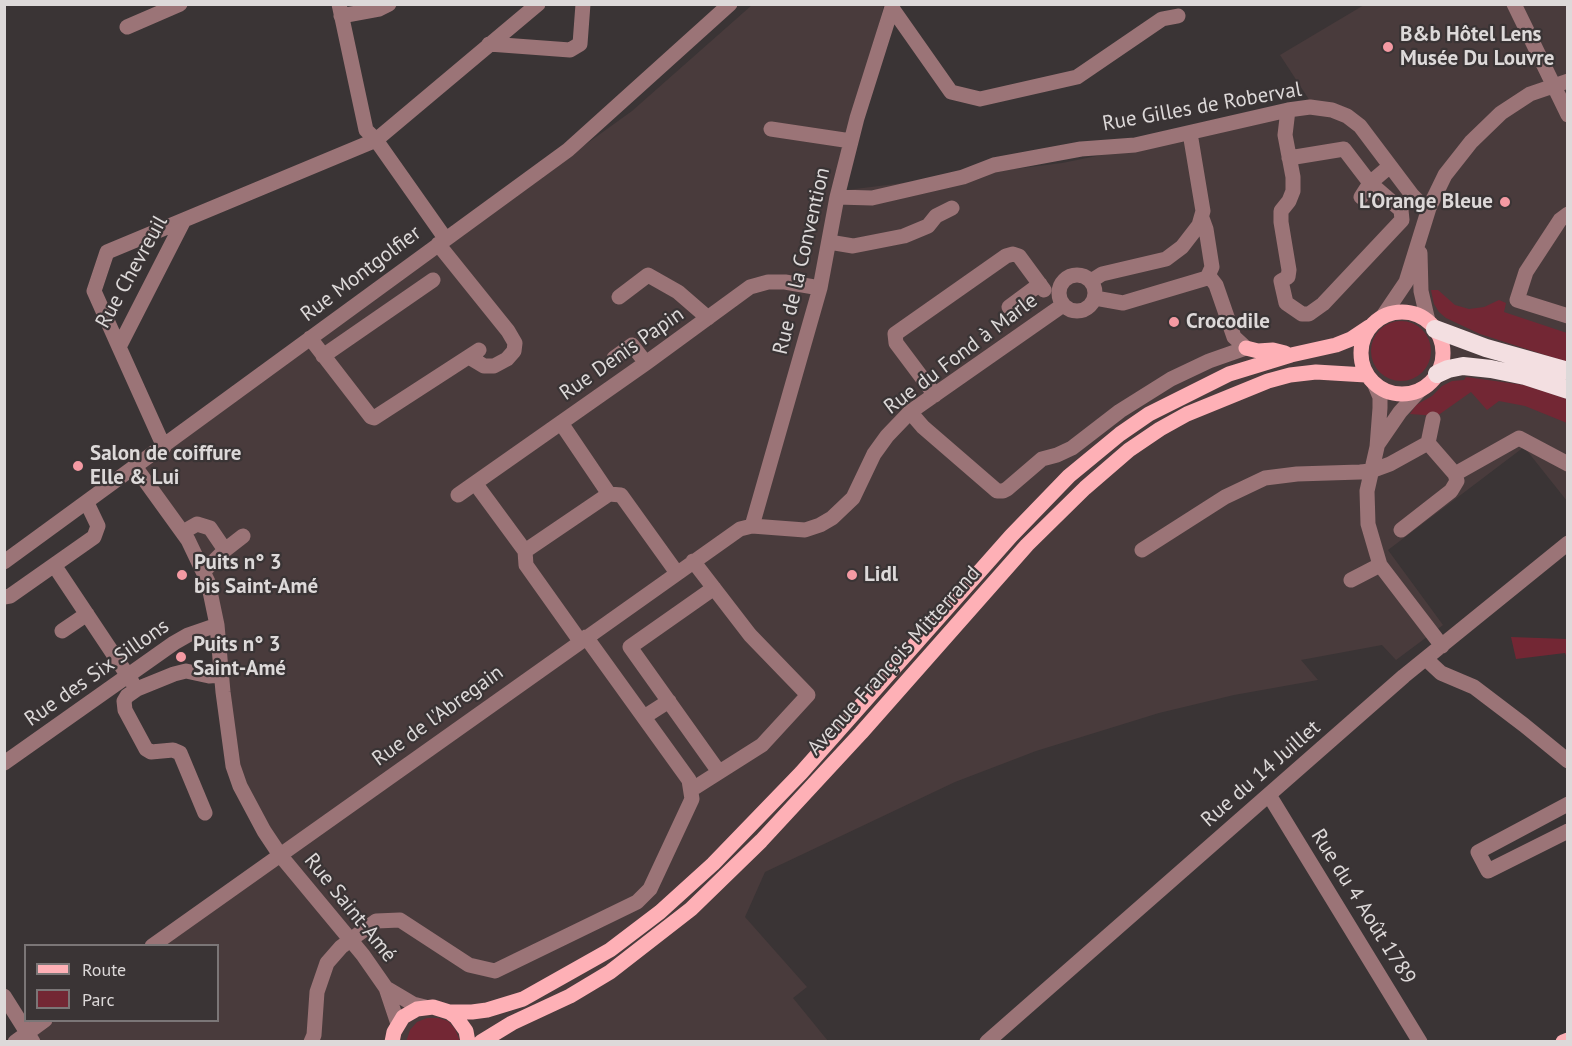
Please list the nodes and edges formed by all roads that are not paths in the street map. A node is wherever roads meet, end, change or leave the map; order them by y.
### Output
1 (180, 4) edge
2 (389, 4) edge
3 (538, 4) edge
4 (583, 4) edge
5 (730, 4) edge
6 (1514, 4) edge
7 (892, 6) edge
8 (340, 10) edge
9 (1178, 16) dead end
10 (127, 27) dead end
11 (489, 44) junction
12 (1561, 83) edge
13 (1288, 110) junction
14 (1568, 115) edge
15 (771, 129) dead end
16 (1190, 133) junction
17 (376, 140) junction
18 (851, 141) junction
19 (1289, 158) junction
20 (1390, 165) junction
21 (1370, 183) junction
22 (1361, 196) dead end
23 (837, 197) junction
24 (952, 208) dead end
25 (1429, 208) junction
26 (1568, 214) edge
27 (1202, 218) junction
28 (184, 220) junction
29 (442, 241) junction
30 (1187, 241) junction
31 (1420, 241) junction
32 (829, 242) junction
33 (1210, 250) junction
34 (1209, 276) junction
35 (433, 280) dead end
36 (1091, 281) junction
37 (820, 288) junction
38 (619, 297) dead end
39 (1095, 298) junction
40 (1063, 305) junction
41 (1009, 307) dead end
42 (1383, 316) junction
43 (1568, 316) edge
44 (708, 318) junction
45 (1432, 325) junction
46 (1369, 327) junction
47 (310, 338) junction
48 (119, 347) junction
49 (1246, 348) junction
50 (1291, 355) junction
51 (324, 356) junction
52 (614, 358) dead end
53 (646, 363) junction
54 (1568, 371) edge
55 (1437, 374) junction
56 (1371, 380) junction
57 (1420, 390) junction
58 (1568, 390) edge
59 (935, 394) junction
60 (910, 412) junction
61 (1433, 419) dead end
62 (561, 423) junction
63 (1428, 443) junction
64 (164, 447) junction
65 (1377, 447) junction
66 (1568, 464) edge
67 (136, 468) junction
68 (1371, 471) junction
69 (1455, 474) junction
70 (475, 483) junction
71 (609, 494) junction
72 (458, 495) dead end
73 (87, 503) junction
74 (752, 526) junction
75 (1401, 530) dead end
76 (183, 532) junction
77 (243, 536) dead end
78 (1568, 543) edge
79 (225, 550) junction
80 (1142, 550) dead end
81 (525, 551) junction
82 (693, 561) junction
83 (4, 562) edge
84 (54, 565) junction
85 (1380, 565) junction
86 (204, 571) junction
87 (677, 573) junction
88 (1351, 580) dead end
89 (714, 588) junction
90 (4, 597) edge
91 (87, 614) junction
92 (217, 625) junction
93 (62, 632) dead end
94 (583, 639) junction
95 (1442, 646) junction
96 (1426, 659) junction
97 (127, 675) junction
98 (222, 675) junction
99 (137, 689) junction
100 (669, 701) junction
101 (644, 717) junction
102 (1568, 761) edge
103 (4, 763) edge
104 (719, 772) junction
105 (691, 790) junction
106 (1269, 795) junction
107 (1568, 804) edge
108 (205, 813) dead end
109 (1568, 831) edge
110 (280, 855) junction
111 (351, 941) junction
112 (153, 944) edge
113 (386, 988) junction
114 (4, 996) edge
115 (425, 1007) junction
116 (449, 1012) junction
117 (43, 1022) edge
118 (398, 1024) junction
119 (25, 1039) edge
120 (311, 1041) edge
121 (392, 1041) edge
122 (468, 1041) edge
123 (481, 1041) edge
124 (987, 1041) edge
125 (1420, 1041) edge

1 - 10 street
2 - 8 street
3 - 11 street, Rue Chevreuil
4 - 11 street
5 - 29 street, Rue Montgolfier
6 - 12 street
7 - 9 street
7 - 18 street, Rue de la Convention
8 - 17 street
11 - 17 street, Rue Chevreuil
12 - 14 street
12 - 25 street
13 - 16 street, Rue Gilles de Roberval
13 - 19 street
13 - 20 street, Rue Gilles de Roberval
15 - 18 street
16 - 23 street, Rue Gilles de Roberval
16 - 27 street
17 - 28 street, Rue Chevreuil
17 - 29 street
18 - 23 street, Rue de la Convention
19 - 21 street
19 - 21 street
20 - 21 street
20 - 25 street, Rue Gilles de Roberval
21 - 22 street
23 - 32 street, Rue de la Convention
24 - 32 street
25 - 31 street
26 - 43 street
27 - 30 street
27 - 33 street
28 - 48 street, Rue Chevreuil
28 - 48 street, Rue Chevreuil
29 - 47 street, Rue Montgolfier
29 - 51 street
30 - 33 street
30 - 36 street
31 - 42 street
31 - 45 street
32 - 37 street, Rue de la Convention
33 - 34 street
34 - 39 street
34 - 49 street
35 - 51 street
36 - 39 street
36 - 40 street
37 - 44 street, Rue Denis Papin
37 - 74 street, Rue de la Convention
38 - 44 street
39 - 40 street
40 - 59 street, Rue du Fond à Marle
41 - 59 street
42 - 45 main road
42 - 46 main road
44 - 53 street, Rue Denis Papin
45 - 54 highway
45 - 55 main road
46 - 50 main road, Avenue François Mitterrand
46 - 56 main road
47 - 51 street
47 - 64 street, Rue Montgolfier
48 - 64 street
49 - 50 main road
49 - 60 street
50 - 116 main road, Avenue François Mitterrand
52 - 53 street
53 - 62 street, Rue Denis Papin
55 - 57 main road
55 - 58 highway
56 - 57 main road
56 - 65 street
56 - 123 main road, Avenue François Mitterrand
57 - 65 street
59 - 60 street, Rue du Fond à Marle
60 - 74 street, Rue du Fond à Marle
61 - 63 street
62 - 70 street, Rue Denis Papin
62 - 71 street
63 - 68 street
63 - 69 street
64 - 67 street, Rue Montgolfier
65 - 68 street
66 - 69 street
67 - 73 street, Rue Montgolfier
67 - 76 street, Rue Saint-Amé
68 - 80 street
68 - 85 street
69 - 75 street
70 - 72 street, Rue Denis Papin
70 - 81 street
71 - 81 street
71 - 87 street
73 - 83 street, Rue Montgolfier
73 - 84 street
74 - 82 street, Rue de l'Abregain
76 - 79 street
76 - 86 street, Rue Saint-Amé
77 - 79 street
78 - 95 street, Rue du 14 Juillet
79 - 86 street
81 - 94 street
82 - 87 street, Rue de l'Abregain
82 - 89 street
84 - 90 street
84 - 91 street
85 - 88 street
85 - 95 street
86 - 92 street, Rue Saint-Amé
87 - 94 street, Rue de l'Abregain
89 - 100 street
89 - 104 street
91 - 93 street
91 - 97 street
92 - 97 street, Rue des Six Sillons
92 - 98 street, Rue Saint-Amé
94 - 101 street
94 - 110 street, Rue de l'Abregain
95 - 96 street, Rue du 14 Juillet
96 - 102 street
96 - 106 street, Rue du 14 Juillet
97 - 99 street
97 - 103 street, Rue des Six Sillons
98 - 99 street
98 - 110 street, Rue Saint-Amé
99 - 108 street
100 - 101 street
100 - 104 street
101 - 105 street
104 - 105 street
105 - 111 street
106 - 124 street, Rue du 14 Juillet
106 - 125 street, Rue du 4 Août 1789
107 - 109 street
110 - 111 street, Rue Saint-Amé
110 - 112 street, Rue de l'Abregain
111 - 113 street, Rue Saint-Amé
111 - 120 street
113 - 115 street
113 - 118 street
114 - 119 street
115 - 116 main road, Avenue François Mitterrand
115 - 118 main road
116 - 122 main road
117 - 119 street
118 - 121 main road

